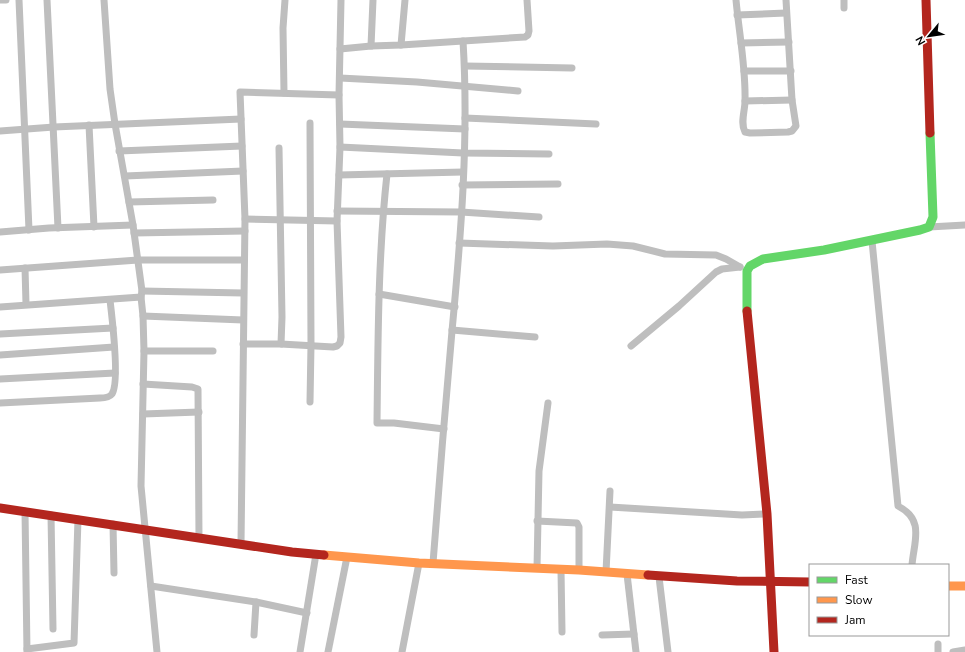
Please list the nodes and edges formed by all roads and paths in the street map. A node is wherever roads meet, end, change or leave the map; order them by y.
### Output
1 (0, 0) edge
2 (6, 0) edge
3 (19, 0) edge
4 (47, 0) edge
5 (104, 0) edge
6 (285, 0) edge
7 (341, 0) edge
8 (373, 0) edge
9 (405, 0) edge
10 (527, 0) edge
11 (736, 0) edge
12 (786, 0) edge
13 (844, 0) edge
14 (926, 0) edge
15 (844, 8) dead end
16 (786, 13) junction
17 (737, 15) junction
18 (463, 41) junction
19 (789, 42) junction
20 (741, 43) junction
21 (401, 45) junction
22 (371, 46) junction
23 (340, 49) junction
24 (464, 66) junction
25 (572, 68) dead end
26 (744, 71) junction
27 (791, 72) junction
28 (340, 78) junction
29 (465, 87) junction
30 (518, 91) dead end
31 (284, 93) junction
32 (339, 95) junction
33 (792, 100) junction
34 (745, 101) junction
35 (465, 118) junction
36 (241, 119) junction
37 (310, 123) dead end
38 (114, 124) junction
39 (340, 124) junction
40 (596, 124) dead end
41 (89, 125) junction
42 (54, 127) junction
43 (25, 128) junction
44 (465, 128) junction
45 (0, 131) edge
46 (242, 146) junction
47 (340, 147) junction
48 (279, 148) dead end
49 (120, 150) junction
50 (463, 153) junction
51 (549, 154) dead end
52 (243, 171) junction
53 (463, 172) junction
54 (387, 174) junction
55 (339, 175) junction
56 (125, 176) junction
57 (558, 184) dead end
58 (462, 185) junction
59 (214, 200) dead end
60 (129, 202) junction
61 (337, 210) junction
62 (383, 211) junction
63 (461, 212) junction
64 (539, 217) dead end
65 (245, 219) junction
66 (280, 220) junction
67 (311, 220) junction
68 (337, 221) junction
69 (133, 225) junction
70 (965, 225) edge
71 (94, 227) junction
72 (929, 227) junction
73 (58, 228) junction
74 (29, 230) junction
75 (245, 231) junction
76 (0, 232) edge
77 (134, 233) junction
78 (872, 241) junction
79 (459, 243) junction
80 (138, 260) junction
81 (244, 260) junction
82 (750, 266) junction
83 (740, 267) junction
84 (25, 268) junction
85 (0, 270) edge
86 (243, 292) junction
87 (142, 294) junction
88 (379, 294) junction
89 (110, 300) junction
90 (26, 304) junction
91 (0, 307) edge
92 (455, 307) junction
93 (143, 316) junction
94 (244, 320) junction
95 (113, 328) junction
96 (452, 330) junction
97 (0, 334) edge
98 (535, 337) dead end
99 (243, 344) junction
100 (281, 344) junction
101 (311, 345) junction
102 (630, 346) dead end
103 (114, 347) junction
104 (144, 351) junction
105 (214, 351) dead end
106 (0, 355) edge
107 (115, 373) junction
108 (0, 379) edge
109 (143, 384) junction
110 (310, 402) dead end
111 (0, 403) edge
112 (548, 403) dead end
113 (199, 412) junction
114 (143, 414) junction
115 (444, 429) junction
116 (610, 491) dead end
117 (610, 507) junction
118 (0, 508) edge
119 (25, 511) junction
120 (767, 514) junction
121 (51, 515) junction
122 (78, 519) junction
123 (538, 521) junction
124 (113, 524) junction
125 (144, 530) junction
126 (199, 538) junction
127 (241, 544) junction
128 (316, 554) junction
129 (347, 557) junction
130 (418, 563) junction
131 (433, 563) junction
132 (912, 564) edge
133 (537, 568) junction
134 (561, 570) junction
135 (579, 570) junction
136 (606, 572) junction
137 (114, 573) dead end
138 (627, 574) junction
139 (659, 577) junction
140 (771, 582) junction
141 (809, 582) edge
142 (150, 586) junction
143 (949, 586) edge
144 (965, 586) edge
145 (256, 602) junction
146 (307, 613) junction
147 (53, 629) dead end
148 (562, 632) dead end
149 (634, 634) junction
150 (254, 635) dead end
151 (602, 635) dead end
152 (938, 644) dead end
153 (27, 650) edge
154 (965, 650) edge
155 (158, 652) edge
156 (300, 652) edge
157 (328, 652) edge
158 (402, 652) edge
159 (636, 652) edge
160 (668, 652) edge
161 (774, 652) edge
162 (938, 652) edge
163 (953, 652) edge

1 - 2 street
3 - 43 street
4 - 42 street
5 - 38 street
6 - 31 street
7 - 23 street
8 - 22 street
9 - 21 street
10 - 18 street
11 - 17 street
12 - 16 street
13 - 15 street
14 - 72 street
16 - 17 street
16 - 19 street
17 - 20 street
18 - 21 street
18 - 24 street
19 - 20 street
19 - 27 street
20 - 26 street
21 - 22 street
22 - 23 street
23 - 28 street
24 - 25 street
24 - 29 street
26 - 27 street
26 - 34 street
27 - 33 street
28 - 29 street
28 - 32 street
29 - 30 street
29 - 35 street
31 - 32 street
31 - 36 street
32 - 39 street
33 - 34 street
33 - 34 street
35 - 40 street
35 - 44 street
36 - 38 street
36 - 46 street
37 - 67 street
38 - 41 street
38 - 49 street
39 - 44 street
39 - 47 street
41 - 42 street
41 - 71 street
42 - 43 street
42 - 73 street
43 - 45 street
43 - 74 street
44 - 50 street
46 - 49 street
46 - 52 street
47 - 50 street
47 - 55 street
48 - 66 street
49 - 56 street
50 - 51 street
50 - 53 street
52 - 56 street
52 - 65 street
53 - 54 street
53 - 58 street
54 - 55 street
54 - 62 street
55 - 61 street
56 - 60 street
57 - 58 street
58 - 63 street
59 - 60 street
60 - 69 street
61 - 62 street
61 - 68 street
62 - 63 street
62 - 88 street
63 - 64 street
63 - 79 street
65 - 66 street
65 - 75 street
66 - 67 street
66 - 100 street
67 - 68 street
67 - 101 street
68 - 101 street
69 - 71 street
69 - 77 street
70 - 72 street
71 - 73 street
72 - 78 street
73 - 74 street
74 - 76 street
75 - 77 street
75 - 81 street
77 - 80 street
78 - 82 street
78 - 132 street
79 - 83 street
79 - 92 street
80 - 81 street
80 - 84 street
80 - 87 street
81 - 86 street
82 - 83 street
82 - 120 street
83 - 102 street
84 - 85 street
84 - 90 street
86 - 87 street
86 - 94 street
87 - 89 street
87 - 93 street
88 - 92 street
88 - 115 street
89 - 90 street
89 - 95 street
90 - 91 street
92 - 96 street
93 - 94 street
93 - 104 street
94 - 99 street
95 - 97 street
95 - 103 street
96 - 98 street
96 - 115 street
99 - 100 street
99 - 127 street
100 - 101 street
101 - 110 street
103 - 106 street
103 - 107 street
104 - 105 street
104 - 109 street
107 - 108 street
107 - 111 street
109 - 113 street
109 - 114 street
112 - 123 street
113 - 114 street
113 - 126 street
114 - 125 street
115 - 131 street
116 - 117 street
117 - 120 street
117 - 136 street
118 - 119 street
119 - 121 street
119 - 153 street
120 - 140 street
121 - 122 street
121 - 147 street
122 - 124 street
122 - 153 street
123 - 133 street
123 - 135 street
124 - 125 street
124 - 137 street
125 - 126 street
125 - 142 street
126 - 127 street
127 - 128 street
128 - 129 street
128 - 146 street
129 - 130 street
129 - 157 street
130 - 131 street
130 - 158 street
131 - 133 street
133 - 134 street
134 - 135 street
134 - 148 street
135 - 136 street
136 - 138 street
138 - 139 street
138 - 149 street
139 - 140 street
139 - 160 street
140 - 141 street
140 - 161 street
142 - 145 street
142 - 155 street
143 - 144 street
145 - 146 street
145 - 150 street
146 - 156 street
149 - 151 street
149 - 159 street
152 - 162 street
154 - 163 street

